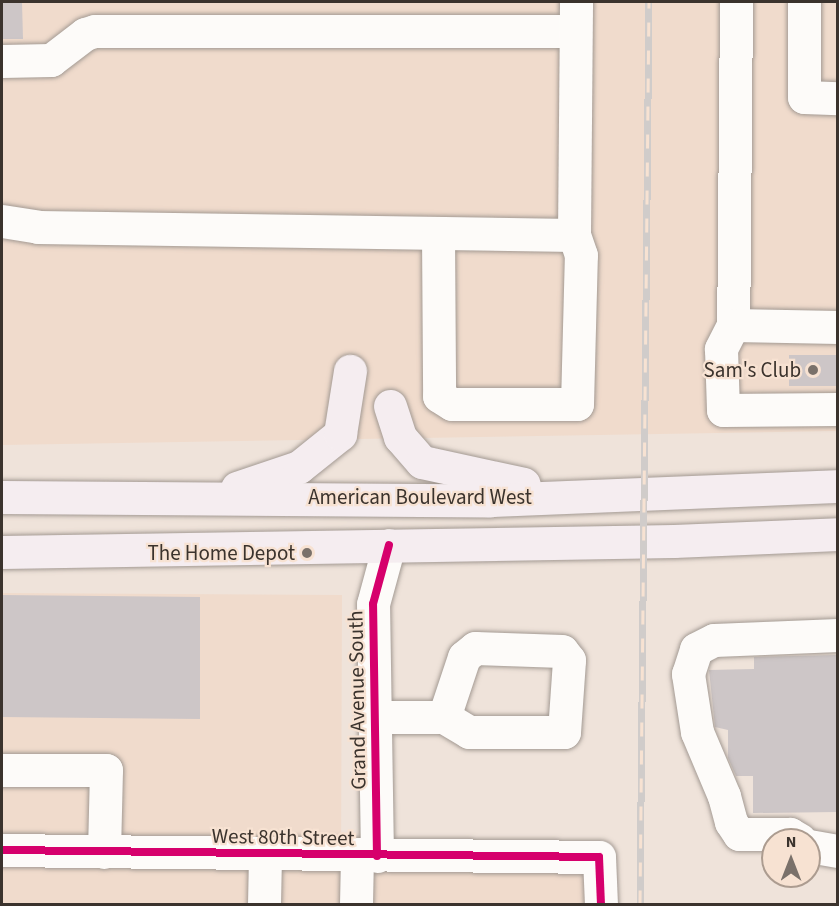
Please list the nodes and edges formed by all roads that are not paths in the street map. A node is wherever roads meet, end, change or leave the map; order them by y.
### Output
1 (736, 2) edge
2 (804, 2) edge
3 (575, 16) edge
4 (2, 61) edge
5 (837, 98) edge
6 (2, 221) edge
7 (438, 234) junction
8 (574, 235) junction
9 (733, 324) junction
10 (837, 327) edge
11 (350, 371) dead end
12 (390, 406) dead end
13 (837, 409) edge
14 (837, 486) edge
15 (213, 496) junction
16 (597, 496) junction
17 (2, 497) edge
18 (837, 534) edge
19 (389, 545) junction
20 (354, 546) junction
21 (2, 552) edge
22 (373, 604) junction
23 (837, 635) edge
24 (374, 717) junction
25 (444, 717) dead end
26 (2, 770) edge
27 (761, 834) edge
28 (821, 848) edge
29 (2, 850) edge
30 (837, 851) edge
31 (104, 852) junction
32 (265, 856) junction
33 (367, 856) junction
34 (264, 904) edge
35 (356, 904) edge
36 (601, 904) edge

1 - 9 street
2 - 5 street
3 - 4 street
3 - 8 street
6 - 7 street
7 - 8 street
7 - 8 street
9 - 10 street
9 - 13 street
11 - 15 main road
12 - 16 main road
14 - 16 main road, American Boulevard West
15 - 16 main road, American Boulevard West
15 - 17 main road, American Boulevard West
18 - 19 main road
19 - 20 main road
19 - 22 street, Grand Avenue South
20 - 21 main road
20 - 22 street, Grand Avenue South
22 - 24 street, Grand Avenue South
23 - 27 street
24 - 25 street
24 - 33 street, Grand Avenue South
26 - 31 street
28 - 30 street
29 - 31 street, West 80th Street
31 - 32 street, West 80th Street
32 - 33 street, West 80th Street
32 - 34 street
33 - 35 street, Grand Avenue South
33 - 36 street, West 80th Street

